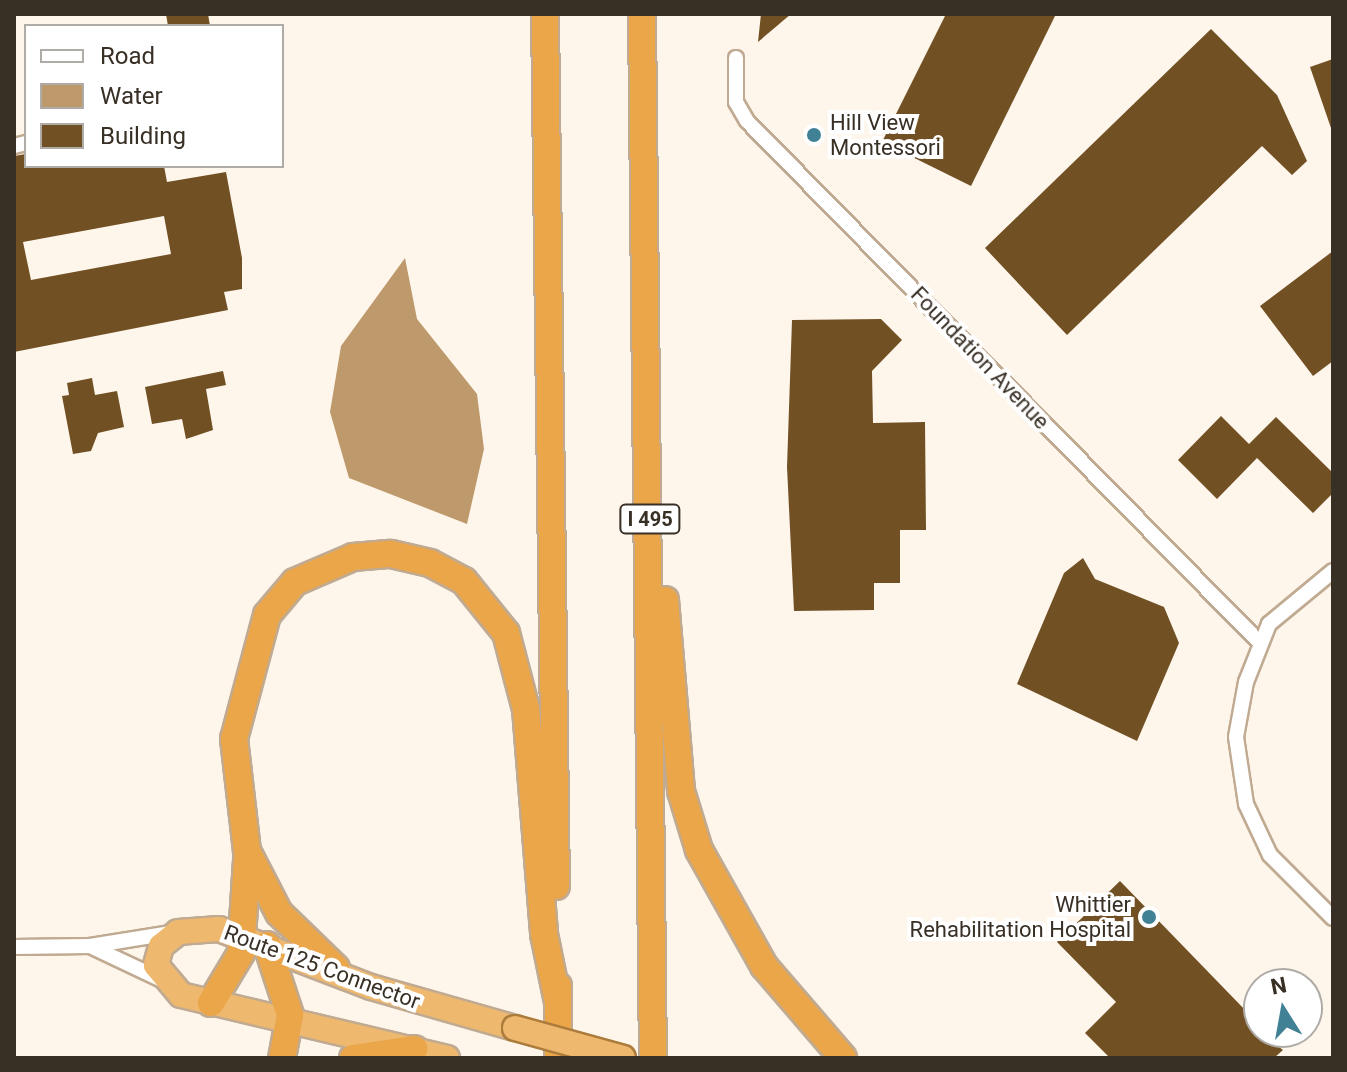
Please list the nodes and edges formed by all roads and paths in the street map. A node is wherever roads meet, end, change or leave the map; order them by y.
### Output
1 (545, 14) edge
2 (642, 14) edge
3 (736, 58) dead end
4 (650, 490) junction
5 (1333, 571) edge
6 (1259, 642) junction
7 (247, 851) junction
8 (1333, 918) edge
9 (178, 932) junction
10 (256, 941) junction
11 (90, 946) junction
12 (14, 947) edge
13 (336, 968) junction
14 (162, 980) junction
15 (558, 1002) junction
16 (211, 1003) junction
17 (290, 1015) junction
18 (414, 1049) junction
19 (282, 1058) edge
20 (353, 1058) edge
21 (447, 1058) edge
22 (558, 1058) edge
23 (623, 1058) edge
24 (653, 1058) edge
25 (843, 1058) edge

1 - 15 highway
2 - 4 highway, I 495
3 - 6 street, Foundation Avenue
4 - 24 highway, I 495
4 - 25 highway
5 - 6 street
6 - 8 street
7 - 10 highway
7 - 13 highway
7 - 15 highway
9 - 10 highway, Route 125 Connector
9 - 11 street
9 - 14 highway
10 - 13 highway, Route 125 Connector
10 - 16 highway
10 - 17 highway
11 - 12 street
11 - 14 street
13 - 23 highway, Route 125 Connector, bridge
14 - 16 highway
15 - 22 highway
16 - 17 highway
17 - 18 highway
17 - 19 highway
18 - 20 highway
18 - 21 highway

